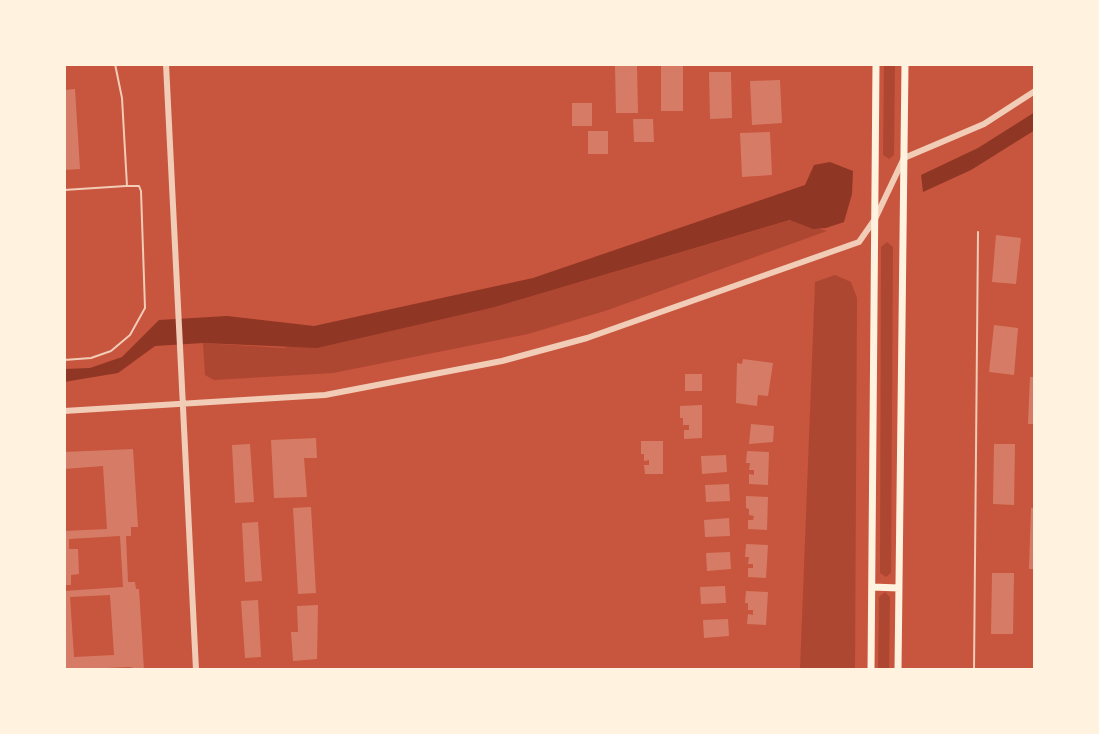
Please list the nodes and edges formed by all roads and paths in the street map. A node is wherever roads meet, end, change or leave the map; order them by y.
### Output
1 (115, 64) edge
2 (166, 64) edge
3 (876, 64) edge
4 (905, 64) edge
5 (1035, 91) edge
6 (904, 158) junction
7 (127, 186) junction
8 (64, 190) edge
9 (875, 219) junction
10 (978, 232) dead end
11 (64, 360) edge
12 (183, 406) junction
13 (64, 411) edge
14 (872, 587) junction
15 (899, 588) junction
16 (196, 670) edge
17 (871, 670) edge
18 (898, 670) edge
19 (974, 670) edge

1 - 7 lane
2 - 12 street
3 - 9 main road
4 - 6 main road
5 - 6 street
6 - 9 street
6 - 15 main road
7 - 8 lane
7 - 11 lane
9 - 12 street
9 - 14 main road
10 - 19 lane
12 - 13 street
12 - 16 street
14 - 15 main road
14 - 17 main road
15 - 18 main road

